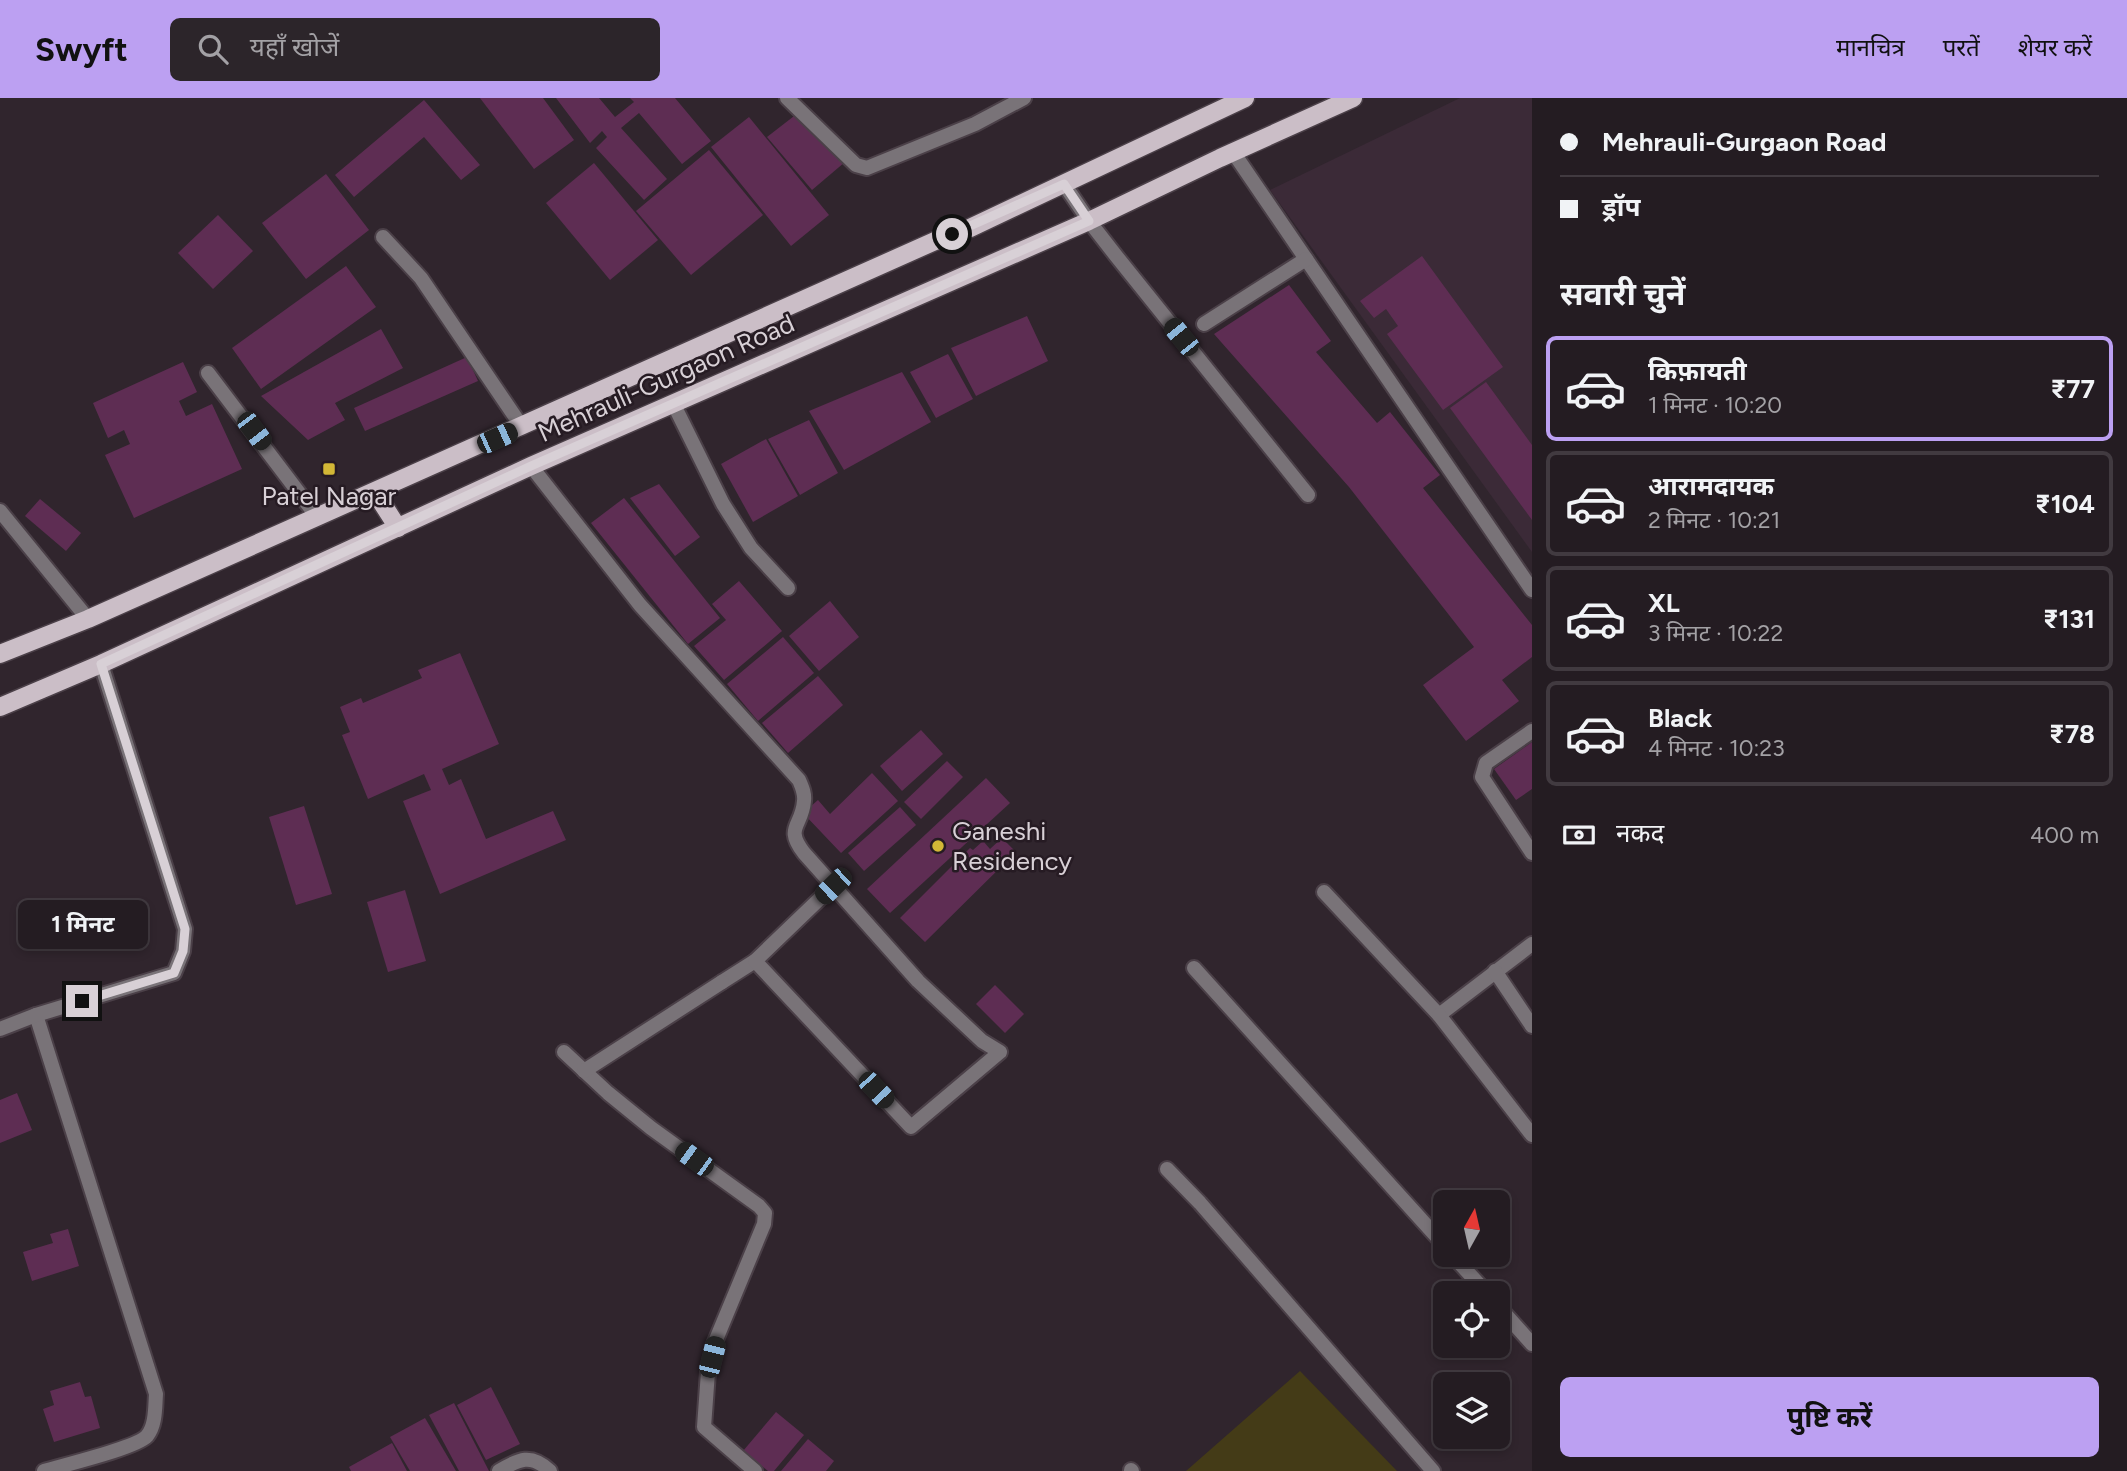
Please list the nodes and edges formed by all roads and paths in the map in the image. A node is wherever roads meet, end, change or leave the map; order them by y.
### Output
1 (787, 98) edge
2 (1024, 98) edge
3 (1245, 98) edge
4 (1353, 98) edge
5 (1324, 104) edge
6 (1233, 152) junction
7 (1064, 184) junction
8 (1089, 221) junction
9 (383, 237) dead end
10 (1306, 259) junction
11 (1204, 324) dead end
12 (208, 373) dead end
13 (673, 403) junction
14 (522, 427) junction
15 (531, 466) junction
16 (375, 492) junction
17 (1308, 495) dead end
18 (0, 511) edge
19 (318, 518) junction
20 (398, 528) junction
21 (788, 588) dead end
22 (1532, 590) edge
23 (88, 619) junction
24 (0, 654) edge
25 (101, 664) junction
26 (0, 707) edge
27 (1532, 731) edge
28 (1532, 853) edge
29 (833, 886) junction
30 (1324, 892) dead end
31 (1532, 944) edge
32 (755, 961) junction
33 (1194, 968) dead end
34 (1495, 971) junction
35 (1439, 1014) junction
36 (36, 1015) junction
37 (1532, 1026) edge
38 (0, 1029) edge
39 (564, 1052) dead end
40 (584, 1071) junction
41 (1532, 1135) edge
42 (1167, 1169) dead end
43 (1433, 1233) edge
44 (1463, 1267) edge
45 (1476, 1281) edge
46 (1510, 1319) edge
47 (1532, 1344) edge
48 (44, 1471) edge
49 (499, 1471) edge
50 (550, 1471) edge
51 (755, 1471) edge
52 (1433, 1471) edge

1 - 2 street
3 - 7 main road, Mehrauli-Gurgaon Road
4 - 5 main road, Mehrauli-Gurgaon Road
5 - 6 main road, Mehrauli-Gurgaon Road
6 - 8 main road, Mehrauli-Gurgaon Road
6 - 10 street
7 - 8 street
7 - 14 main road, Mehrauli-Gurgaon Road
8 - 13 main road, Mehrauli-Gurgaon Road
8 - 17 street
9 - 14 street
10 - 11 street
10 - 22 street
12 - 19 street
13 - 15 main road, Mehrauli-Gurgaon Road
13 - 21 street
14 - 16 main road, Mehrauli-Gurgaon Road
15 - 20 main road, Mehrauli-Gurgaon Road
15 - 29 street
16 - 19 main road, Mehrauli-Gurgaon Road
16 - 20 main road
18 - 23 street
19 - 23 main road, Mehrauli-Gurgaon Road
20 - 25 main road, Mehrauli-Gurgaon Road
23 - 24 main road, Mehrauli-Gurgaon Road
25 - 26 main road, Mehrauli-Gurgaon Road
25 - 36 street
27 - 28 street
29 - 32 street
29 - 32 street
30 - 35 street
31 - 34 street
32 - 40 street
33 - 43 street
34 - 35 street
34 - 37 street
35 - 41 street
36 - 38 street
36 - 48 street
39 - 40 street
40 - 51 street
42 - 52 street
44 - 45 street
46 - 47 street
49 - 50 street

